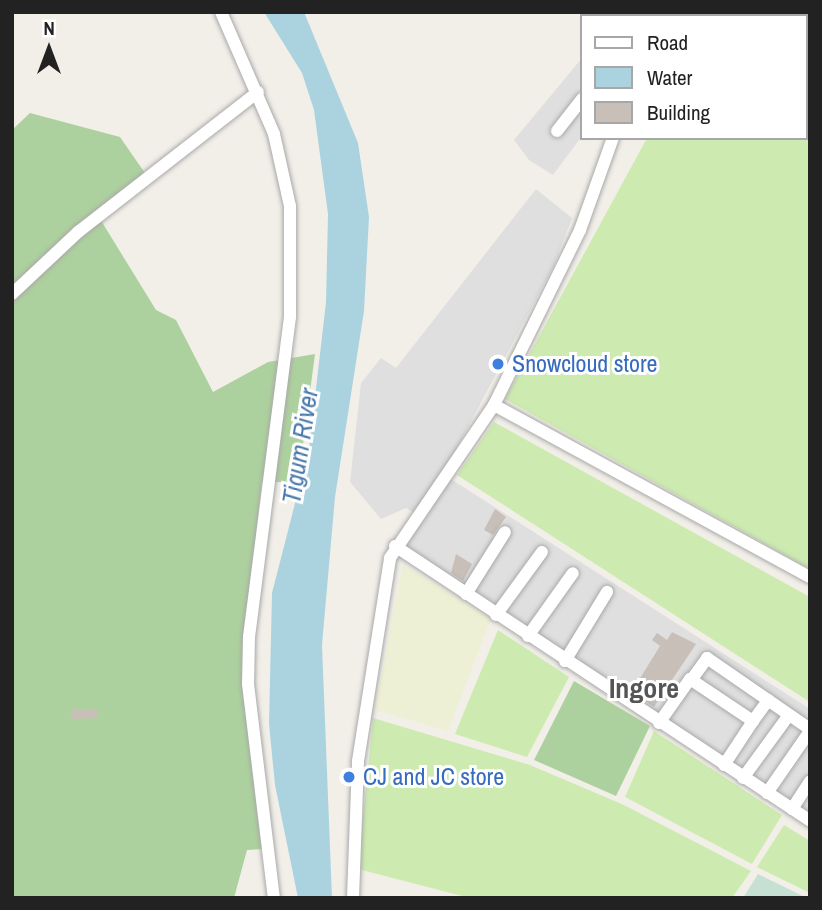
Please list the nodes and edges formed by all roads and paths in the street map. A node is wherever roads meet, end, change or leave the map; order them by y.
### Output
1 (221, 12) edge
2 (258, 92) junction
3 (580, 101) edge
4 (556, 131) dead end
5 (611, 140) edge
6 (12, 294) edge
7 (494, 405) junction
8 (505, 532) dead end
9 (395, 547) junction
10 (542, 552) dead end
11 (573, 573) dead end
12 (810, 577) edge
13 (607, 592) dead end
14 (466, 594) junction
15 (496, 615) junction
16 (528, 636) junction
17 (565, 661) junction
18 (692, 679) junction
19 (768, 700) junction
20 (789, 715) junction
21 (753, 721) junction
22 (659, 723) junction
23 (810, 730) edge
24 (810, 740) edge
25 (724, 765) junction
26 (743, 778) junction
27 (810, 781) edge
28 (770, 795) junction
29 (792, 809) junction
30 (810, 821) edge
31 (274, 898) edge
32 (353, 898) edge

1 - 2 street
2 - 6 street
2 - 31 street
3 - 4 street
5 - 7 street
7 - 9 street
7 - 12 street
8 - 14 street
9 - 14 street
9 - 32 street
10 - 15 street
11 - 16 street
13 - 17 street
14 - 15 street
15 - 16 street
16 - 17 street
17 - 22 street
18 - 19 street
18 - 21 street
18 - 22 street
19 - 20 street
19 - 21 street
20 - 23 street
20 - 26 street
21 - 25 street
22 - 25 street
23 - 28 street
24 - 28 street
25 - 26 street
26 - 28 street
27 - 29 street
28 - 29 street
29 - 30 street

